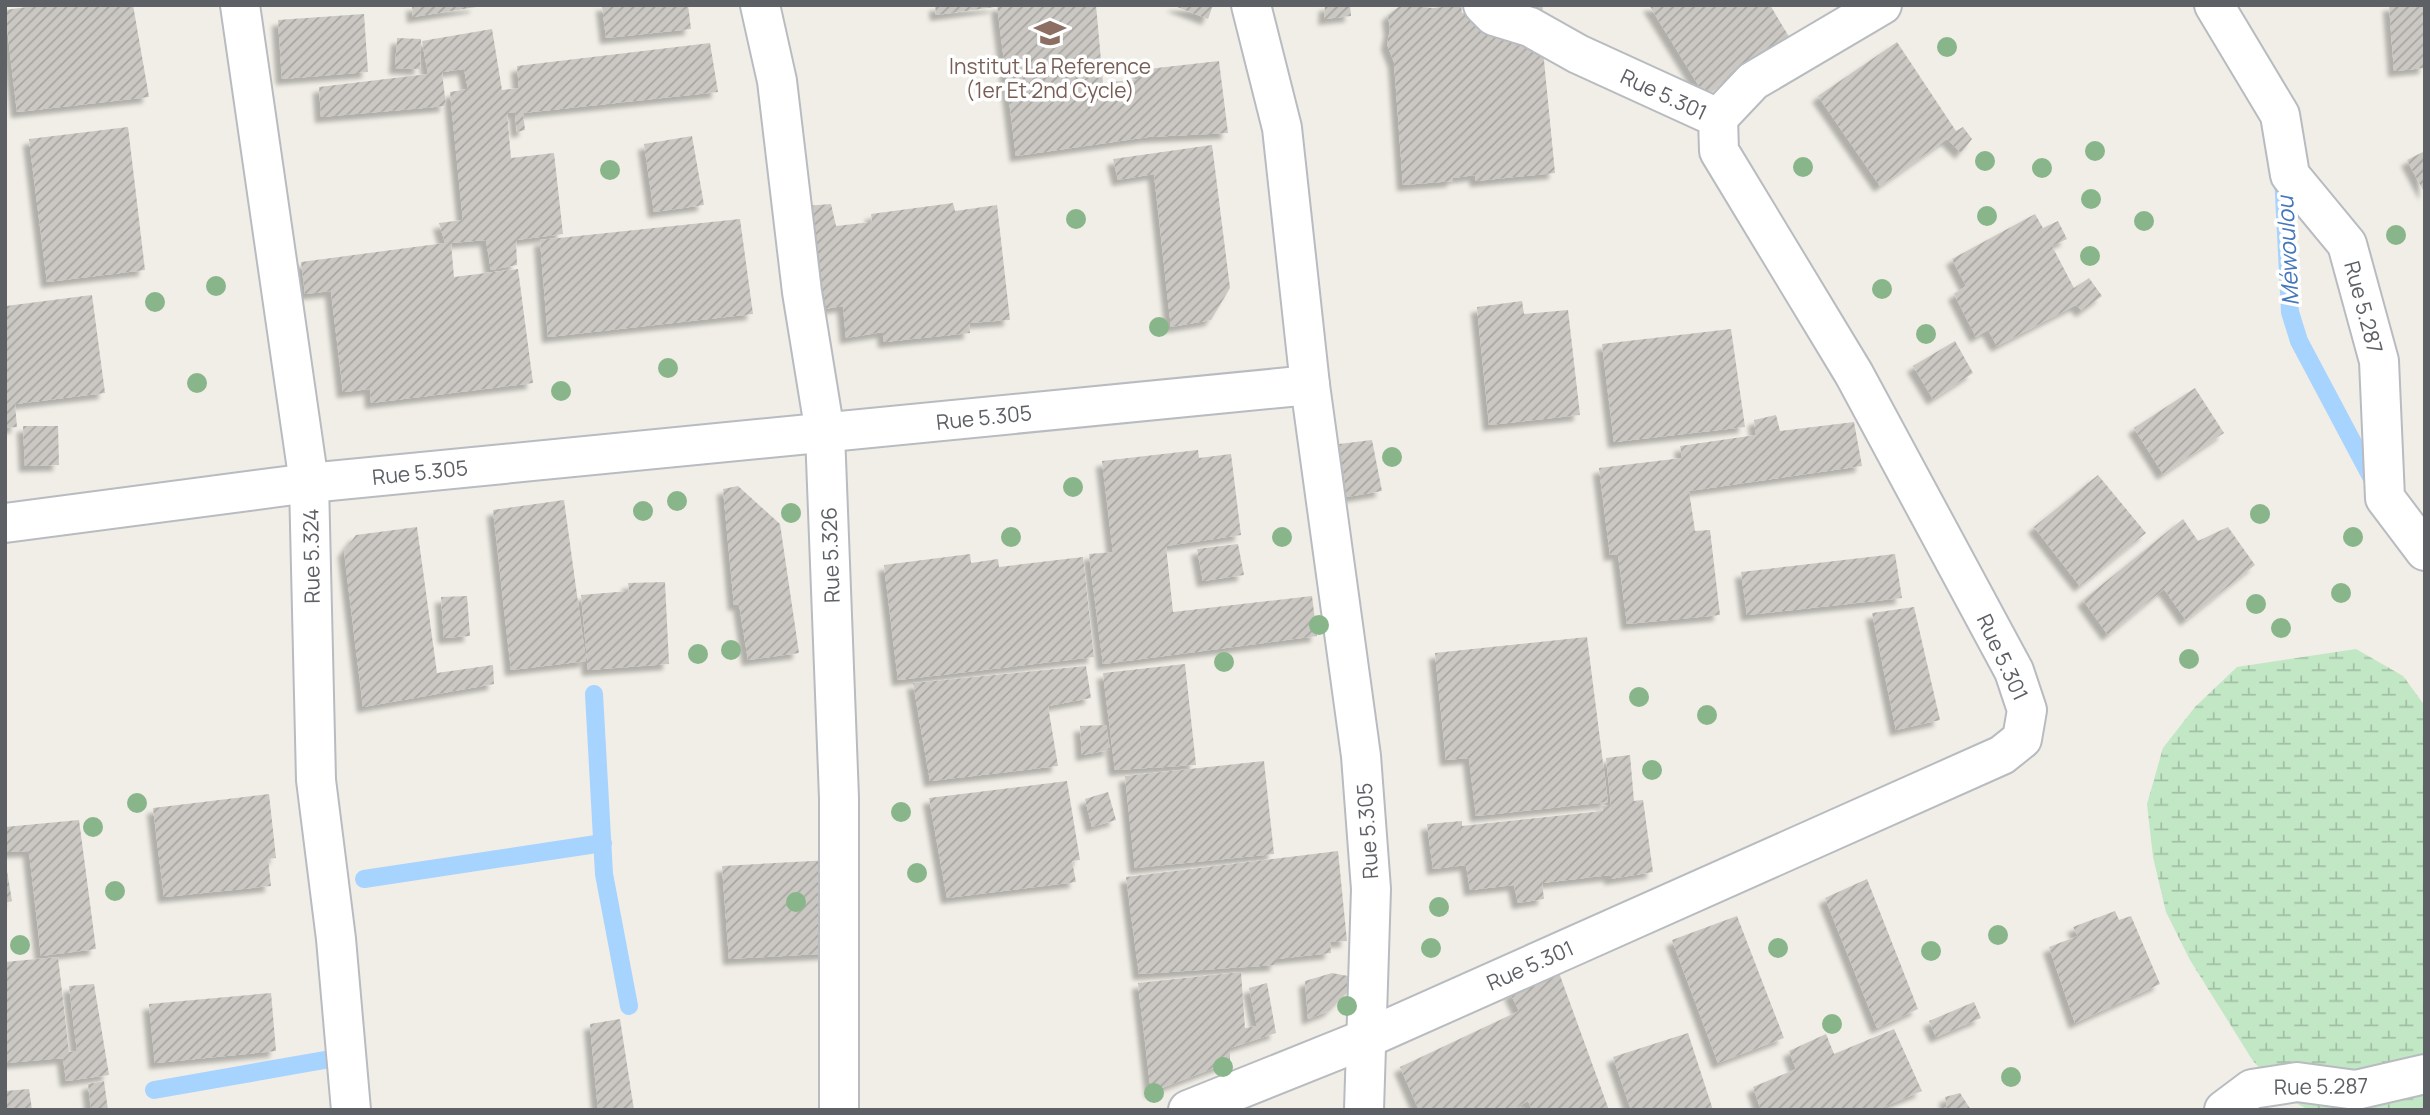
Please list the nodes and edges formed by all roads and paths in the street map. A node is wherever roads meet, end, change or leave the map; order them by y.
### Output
1 (240, 5) edge
2 (760, 5) edge
3 (1251, 5) edge
4 (1483, 5) edge
5 (1882, 5) edge
6 (2214, 5) edge
7 (1718, 118) junction
8 (1310, 385) junction
9 (825, 433) junction
10 (309, 483) junction
11 (5, 523) edge
12 (2425, 551) edge
13 (1365, 1039) junction
14 (2425, 1074) edge
15 (351, 1110) edge
16 (839, 1110) edge
17 (1188, 1110) edge
18 (1364, 1110) edge
19 (2224, 1110) edge

1 - 10 street, Rue 5.324
2 - 9 street, Rue 5.326
3 - 8 street
4 - 7 street, Rue 5.301
5 - 7 street
6 - 12 street, Rue 5.287
7 - 13 street, Rue 5.301
8 - 9 street, Rue 5.305
8 - 13 street, Rue 5.305
9 - 10 street, Rue 5.305
9 - 16 street, Rue 5.326
10 - 11 street, Rue 5.305
10 - 15 street, Rue 5.324
13 - 17 street, Rue 5.301
13 - 18 street, Rue 5.305
14 - 19 street, Rue 5.287

